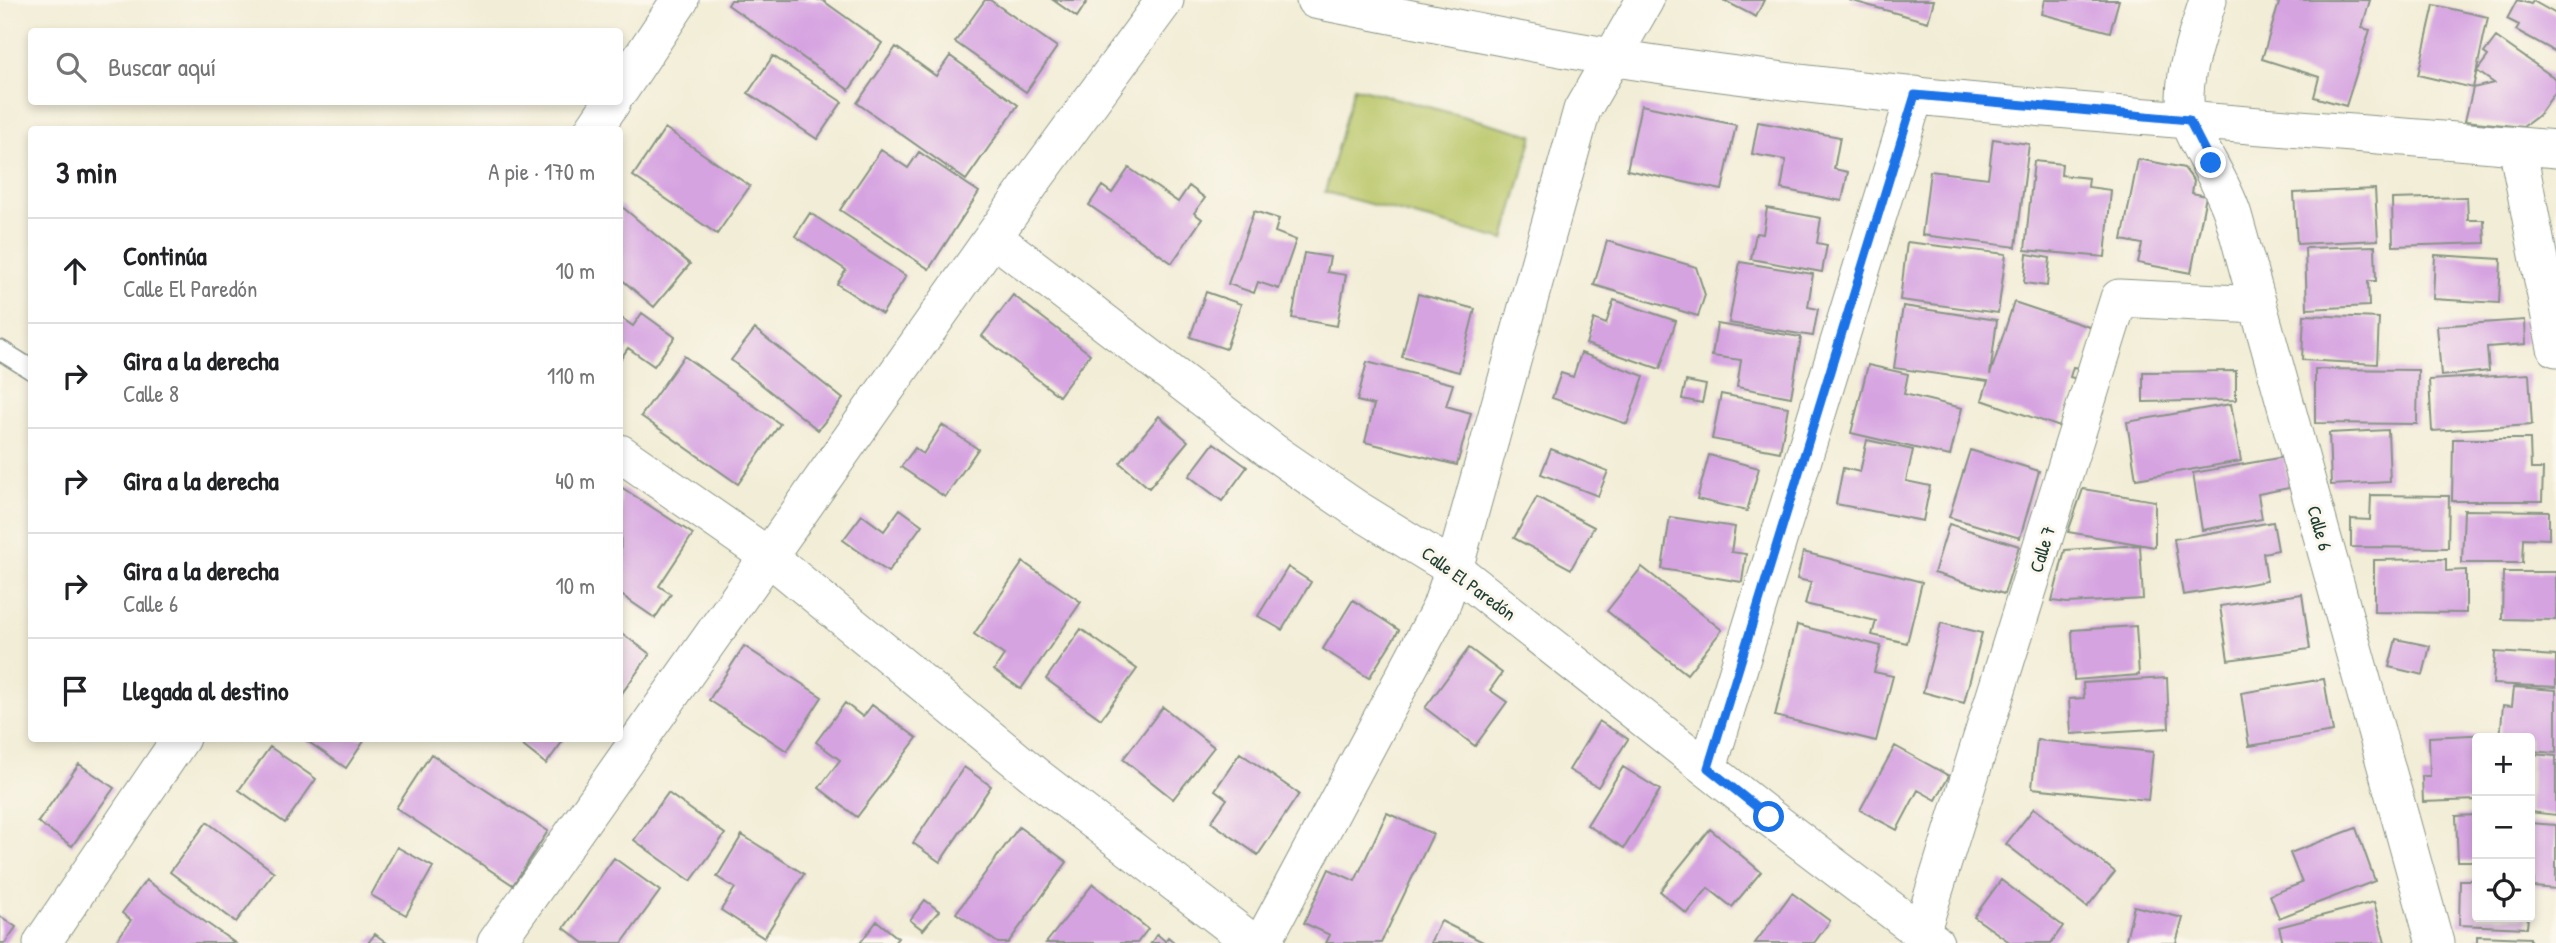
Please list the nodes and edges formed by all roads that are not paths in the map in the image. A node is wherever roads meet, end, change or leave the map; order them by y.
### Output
1 (680, 0) edge
2 (1165, 0) edge
3 (1315, 0) edge
4 (1645, 0) edge
5 (2208, 0) edge
6 (1612, 56) junction
7 (623, 86) edge
8 (1915, 95) junction
9 (610, 105) edge
10 (2189, 120) junction
11 (596, 126) edge
12 (2517, 146) junction
13 (2556, 148) edge
14 (993, 237) junction
15 (2258, 305) junction
16 (2556, 348) edge
17 (0, 350) edge
18 (28, 368) edge
19 (623, 455) edge
20 (768, 556) junction
21 (1454, 569) junction
22 (178, 742) edge
23 (1708, 768) junction
24 (512, 937) edge
25 (1928, 938) edge
26 (42, 943) edge
27 (1253, 943) edge
28 (1262, 943) edge
29 (2435, 943) edge

1 - 7 street
2 - 14 street
3 - 6 street
4 - 6 street
5 - 10 street
6 - 8 street
6 - 21 street
8 - 10 street
8 - 23 street
9 - 11 street
10 - 12 street
10 - 15 street, Calle 6
12 - 13 street
12 - 16 street
14 - 20 street
14 - 21 street, Calle El Paredón
15 - 25 street, Calle 7
15 - 29 street, Calle 6
17 - 18 lane
19 - 20 street
20 - 24 street
20 - 27 street
21 - 23 street, Calle El Paredón
21 - 28 street
22 - 26 street
23 - 25 street, Calle El Paredón

